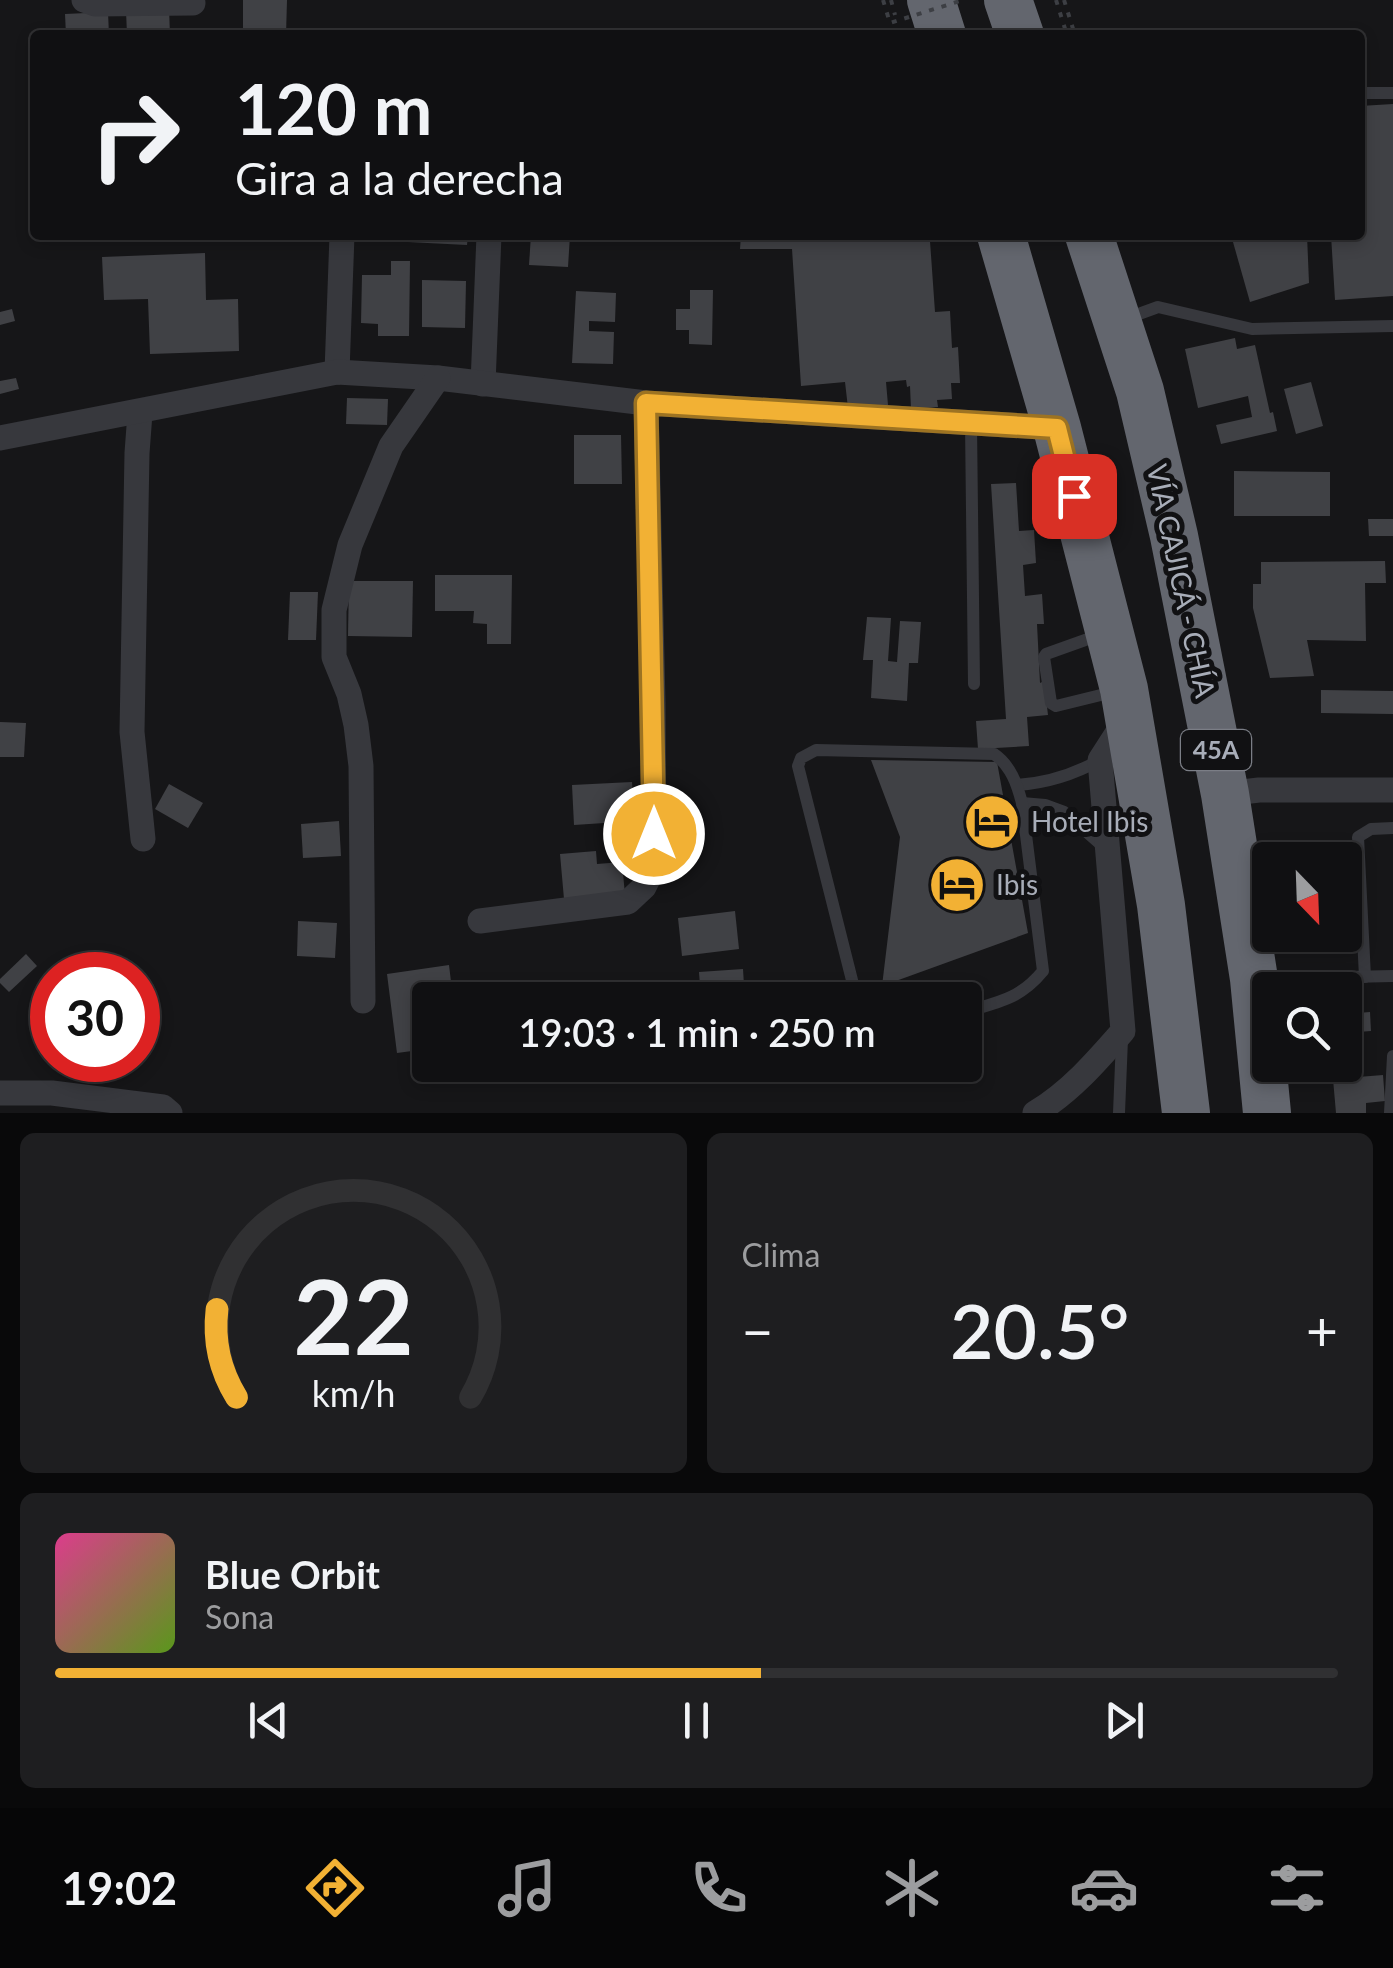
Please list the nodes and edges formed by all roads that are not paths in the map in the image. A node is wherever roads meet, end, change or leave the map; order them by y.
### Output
1 (84, 0) edge
2 (1008, 0) edge
3 (193, 3) dead end
4 (913, 5) edge
5 (937, 30) edge
6 (1018, 30) edge
7 (1365, 93) edge
8 (1393, 93) edge
9 (342, 240) edge
10 (489, 240) edge
11 (1002, 240) edge
12 (1090, 240) edge
13 (1118, 322) junction
14 (1393, 326) edge
15 (337, 372) junction
16 (438, 378) junction
17 (483, 384) junction
18 (646, 403) junction
19 (140, 412) junction
20 (970, 424) junction
21 (1057, 428) junction
22 (0, 438) edge
23 (1109, 632) junction
24 (974, 684) dead end
25 (1126, 704) junction
26 (1100, 760) junction
27 (1017, 785) junction
28 (1393, 790) edge
29 (1225, 794) junction
30 (1022, 803) junction
31 (1393, 828) edge
32 (143, 839) dead end
33 (1108, 850) junction
34 (480, 921) dead end
35 (1253, 972) edge
36 (1393, 976) edge
37 (1362, 977) edge
38 (1365, 977) junction
39 (852, 982) edge
40 (363, 1001) dead end
41 (982, 1007) edge
42 (1123, 1031) junction
43 (1393, 1056) edge
44 (1264, 1082) edge
45 (0, 1093) edge
46 (170, 1113) edge
47 (1034, 1113) edge
48 (1119, 1113) edge
49 (1186, 1113) edge
50 (1267, 1113) edge
51 (1390, 1113) edge

1 - 3 street
2 - 6 highway
4 - 5 highway
7 - 8 lane
9 - 15 street
10 - 17 street
11 - 21 highway
12 - 13 highway, VÍA CAJICÁ - CHÍA / 45A
13 - 14 lane
13 - 29 highway, VÍA CAJICÁ - CHÍA / 45A
15 - 16 street
15 - 19 street
16 - 17 street
16 - 40 street
17 - 18 street
18 - 20 street
18 - 34 street
19 - 22 street
19 - 32 street
20 - 21 street
20 - 24 lane
21 - 23 highway
23 - 25 highway
23 - 25 lane
25 - 26 street
25 - 49 highway
26 - 27 lane
26 - 33 street
27 - 30 lane
27 - 39 lane
28 - 29 street
29 - 35 highway, VÍA CAJICÁ - CHÍA / 45A
30 - 33 lane
30 - 41 lane
31 - 38 lane
33 - 42 street
36 - 38 lane
37 - 38 lane
42 - 47 street
42 - 48 lane
43 - 51 lane
44 - 50 highway, VÍA CAJICÁ - CHÍA / 45A
45 - 46 street

